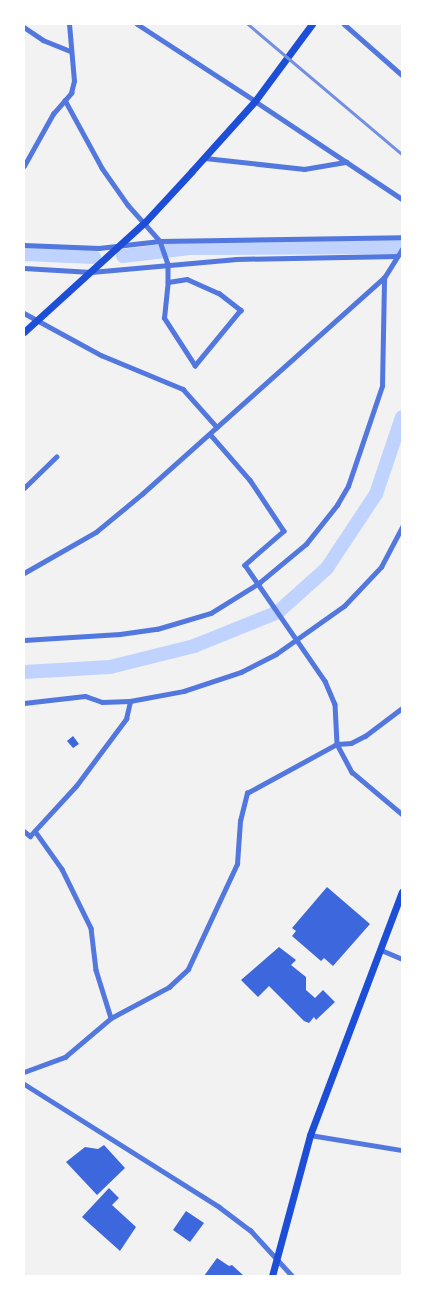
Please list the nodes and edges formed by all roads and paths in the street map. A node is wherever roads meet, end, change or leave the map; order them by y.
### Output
1 (68, 24) edge
2 (138, 24) edge
3 (312, 24) edge
4 (344, 24) edge
5 (24, 27) edge
6 (70, 51) junction
7 (402, 75) edge
8 (65, 100) junction
9 (255, 101) junction
10 (205, 158) junction
11 (346, 162) junction
12 (24, 166) edge
13 (402, 199) edge
14 (145, 222) junction
15 (402, 237) edge
16 (160, 241) junction
17 (24, 246) edge
18 (119, 246) junction
19 (402, 249) edge
20 (398, 256) junction
21 (168, 264) junction
22 (24, 268) edge
23 (91, 272) junction
24 (384, 278) junction
25 (168, 282) junction
26 (24, 313) edge
27 (37, 321) junction
28 (24, 332) edge
29 (217, 427) junction
30 (210, 434) junction
31 (56, 457) dead end
32 (24, 488) edge
33 (402, 528) edge
34 (24, 573) edge
35 (259, 583) junction
36 (24, 640) edge
37 (296, 641) junction
38 (130, 701) junction
39 (24, 703) edge
40 (402, 708) edge
41 (337, 744) junction
42 (402, 814) edge
43 (24, 831) edge
44 (35, 831) junction
45 (402, 892) edge
46 (382, 950) junction
47 (402, 959) edge
48 (111, 1018) junction
49 (24, 1072) edge
50 (24, 1084) edge
51 (310, 1135) junction
52 (402, 1150) edge
53 (277, 1257) junction
54 (272, 1276) edge
55 (292, 1276) edge

1 - 6 street
2 - 9 street
3 - 9 main road
4 - 7 street
5 - 6 street
6 - 8 street
8 - 12 street
8 - 14 street
9 - 10 main road
9 - 11 street
10 - 11 street
10 - 14 main road
11 - 13 street
14 - 16 street
14 - 18 main road
15 - 16 street
16 - 18 street
16 - 21 street
17 - 18 street
18 - 23 main road
19 - 20 street
20 - 21 street
20 - 24 street
21 - 23 street
21 - 25 street
22 - 23 street
23 - 27 main road
24 - 29 street
24 - 35 street
25 - 25 street
26 - 27 street
27 - 28 main road
27 - 29 street
29 - 30 street
30 - 34 street
30 - 35 street
31 - 32 street
33 - 37 street
35 - 36 street
35 - 37 street
37 - 38 street
37 - 41 street
38 - 39 street
38 - 44 street
40 - 41 street
41 - 42 street
41 - 48 street
43 - 44 street
44 - 48 street
45 - 46 main road
46 - 47 street
46 - 51 main road
48 - 49 street
50 - 53 street
51 - 52 street
51 - 53 main road
53 - 54 main road
53 - 55 street

